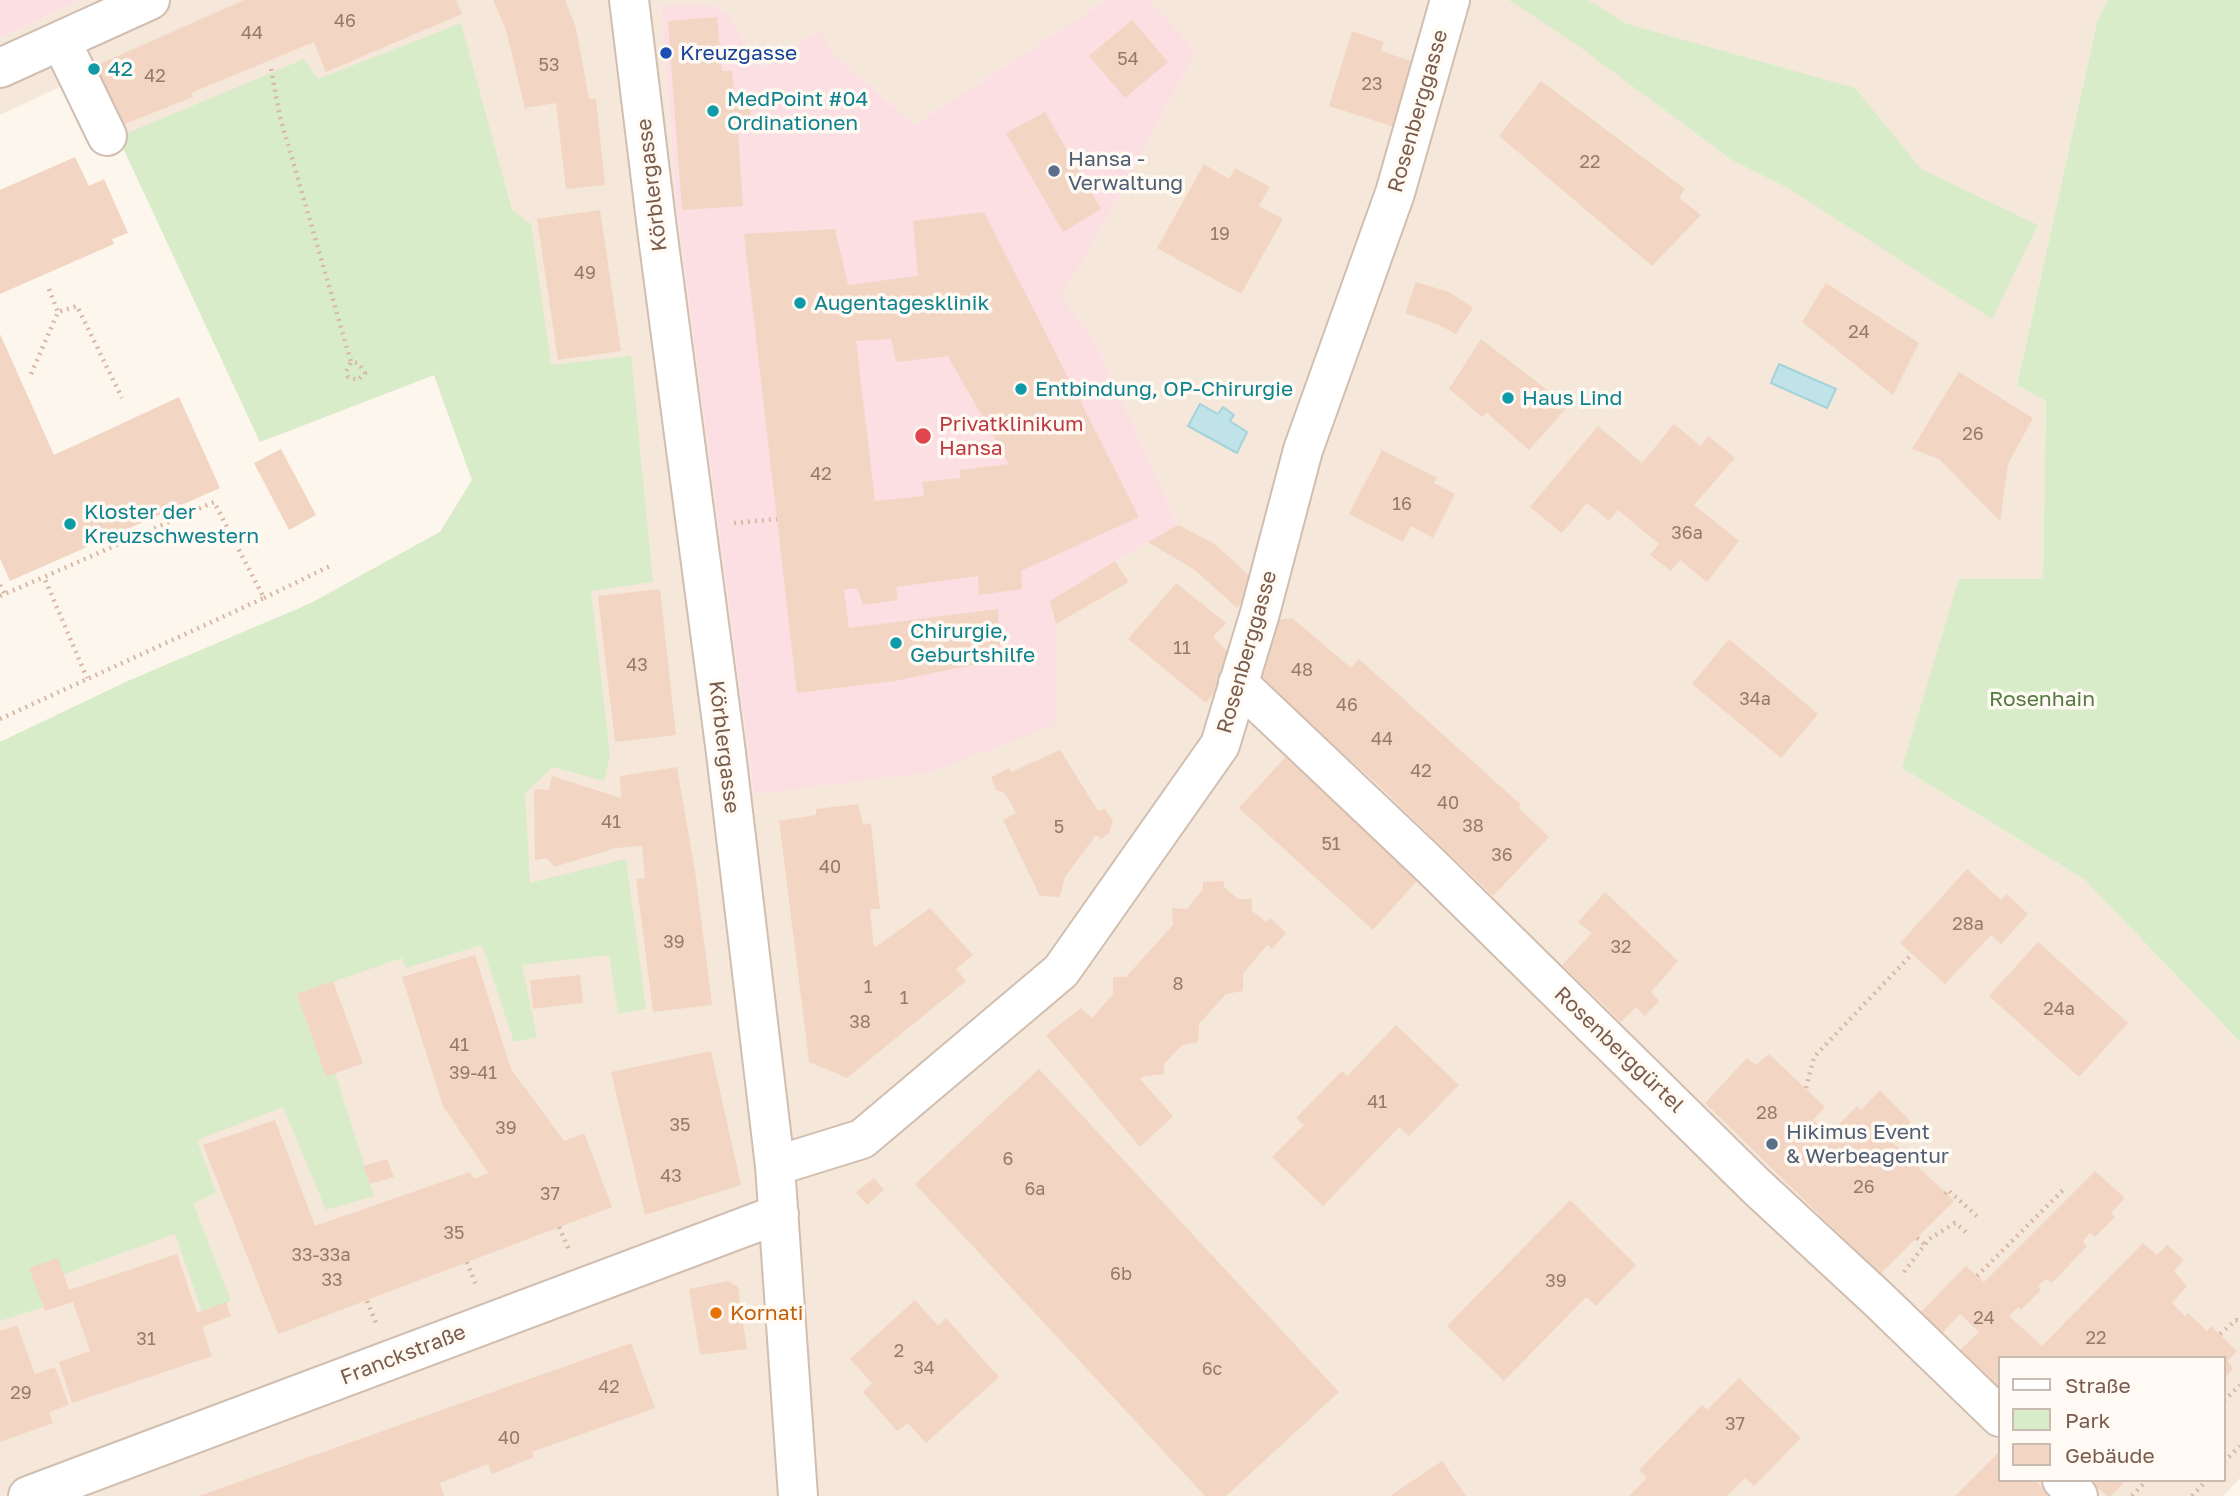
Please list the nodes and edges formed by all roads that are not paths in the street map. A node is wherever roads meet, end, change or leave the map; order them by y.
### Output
1 (150, 0) edge
2 (629, 0) edge
3 (1450, 0) edge
4 (61, 41) junction
5 (0, 68) edge
6 (107, 136) dead end
7 (1238, 683) junction
8 (775, 1166) junction
9 (779, 1214) junction
10 (1998, 1415) edge
11 (2065, 1482) edge
12 (28, 1496) edge
13 (799, 1496) edge
14 (2078, 1496) edge

1 - 4 street
2 - 8 street, Körblergasse
3 - 7 street, Rosenberggasse
4 - 5 street
4 - 6 street
7 - 8 street, Rosenberggasse
7 - 10 street, Rosenberggürtel
8 - 9 street, Körblergasse
9 - 12 street, Franckstraße
9 - 13 street, Körblergasse
11 - 14 street

